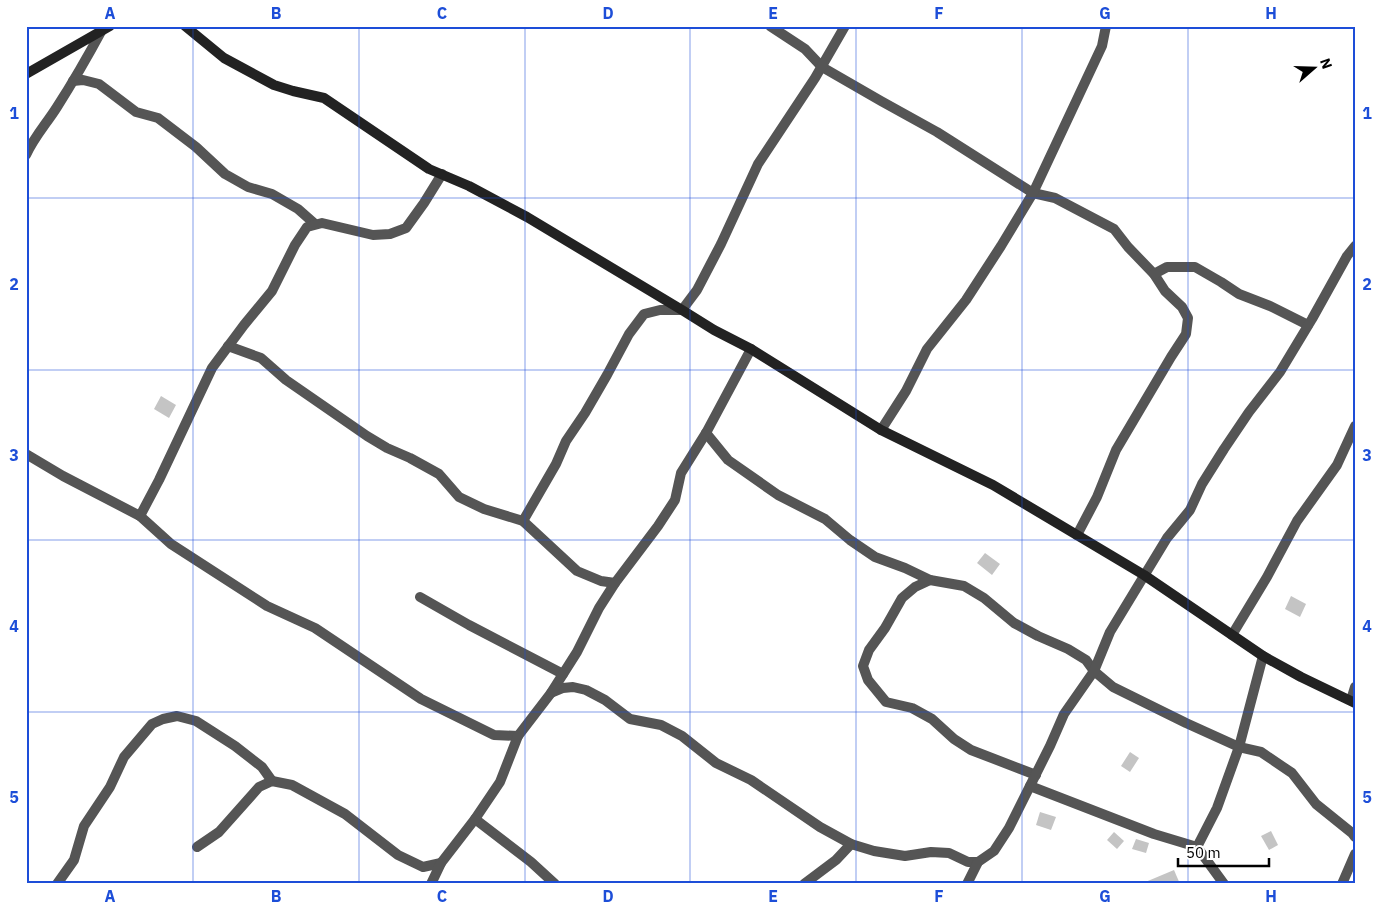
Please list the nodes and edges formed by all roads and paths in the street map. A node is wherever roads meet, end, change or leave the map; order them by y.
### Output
1 (186, 26) edge
2 (770, 26) edge
3 (845, 26) edge
4 (1106, 26) edge
5 (106, 28) edge
6 (822, 66) junction
7 (26, 74) edge
8 (73, 81) junction
9 (26, 155) edge
10 (442, 174) junction
11 (1033, 193) junction
12 (315, 224) junction
13 (1355, 246) edge
14 (1154, 274) junction
15 (682, 310) junction
16 (1308, 325) junction
17 (228, 346) junction
18 (751, 349) junction
19 (1355, 426) edge
20 (881, 430) junction
21 (706, 433) junction
22 (26, 454) edge
23 (140, 516) junction
24 (523, 521) junction
25 (1078, 535) junction
26 (1144, 576) junction
27 (930, 580) junction
28 (615, 583) junction
29 (420, 597) dead end
30 (1232, 635) junction
31 (1263, 656) junction
32 (1094, 671) junction
33 (563, 674) junction
34 (1355, 687) edge
35 (552, 693) junction
36 (1353, 702) edge
37 (518, 736) junction
38 (1239, 747) junction
39 (1036, 775) junction
40 (272, 781) junction
41 (1030, 786) junction
42 (475, 819) junction
43 (1355, 837) edge
44 (851, 844) junction
45 (197, 847) dead end
46 (1197, 847) junction
47 (1355, 854) edge
48 (978, 862) junction
49 (441, 863) junction
50 (57, 884) edge
51 (431, 884) edge
52 (555, 884) edge
53 (804, 884) edge
54 (967, 884) edge
55 (1224, 884) edge
56 (1342, 884) edge

1 - 10 street
2 - 6 street
3 - 6 street
4 - 11 street
5 - 7 street
5 - 8 street
6 - 11 street
6 - 15 street
8 - 9 street
8 - 12 street
10 - 12 street
10 - 15 street
11 - 14 street
11 - 20 street
12 - 17 street
13 - 16 street
14 - 16 street
14 - 25 street
15 - 18 street
15 - 24 street
16 - 26 street
17 - 23 street
17 - 24 street
18 - 20 street
18 - 21 street
19 - 30 street
20 - 25 street
21 - 27 street
21 - 28 street
22 - 23 street
23 - 37 street
24 - 28 street
25 - 26 street
26 - 30 street
26 - 32 street
27 - 32 street
27 - 39 street
28 - 33 street
29 - 33 street
30 - 31 street
31 - 36 street
31 - 38 street
32 - 38 street
32 - 39 street
33 - 35 street
34 - 36 street
35 - 37 street
35 - 44 street
37 - 42 street
38 - 43 street
38 - 46 street
39 - 41 street
40 - 45 street
40 - 49 street
40 - 50 street
41 - 46 street
41 - 48 street
42 - 49 street
42 - 52 street
44 - 48 street
44 - 53 street
46 - 55 street
47 - 56 street
48 - 54 street
49 - 51 street

